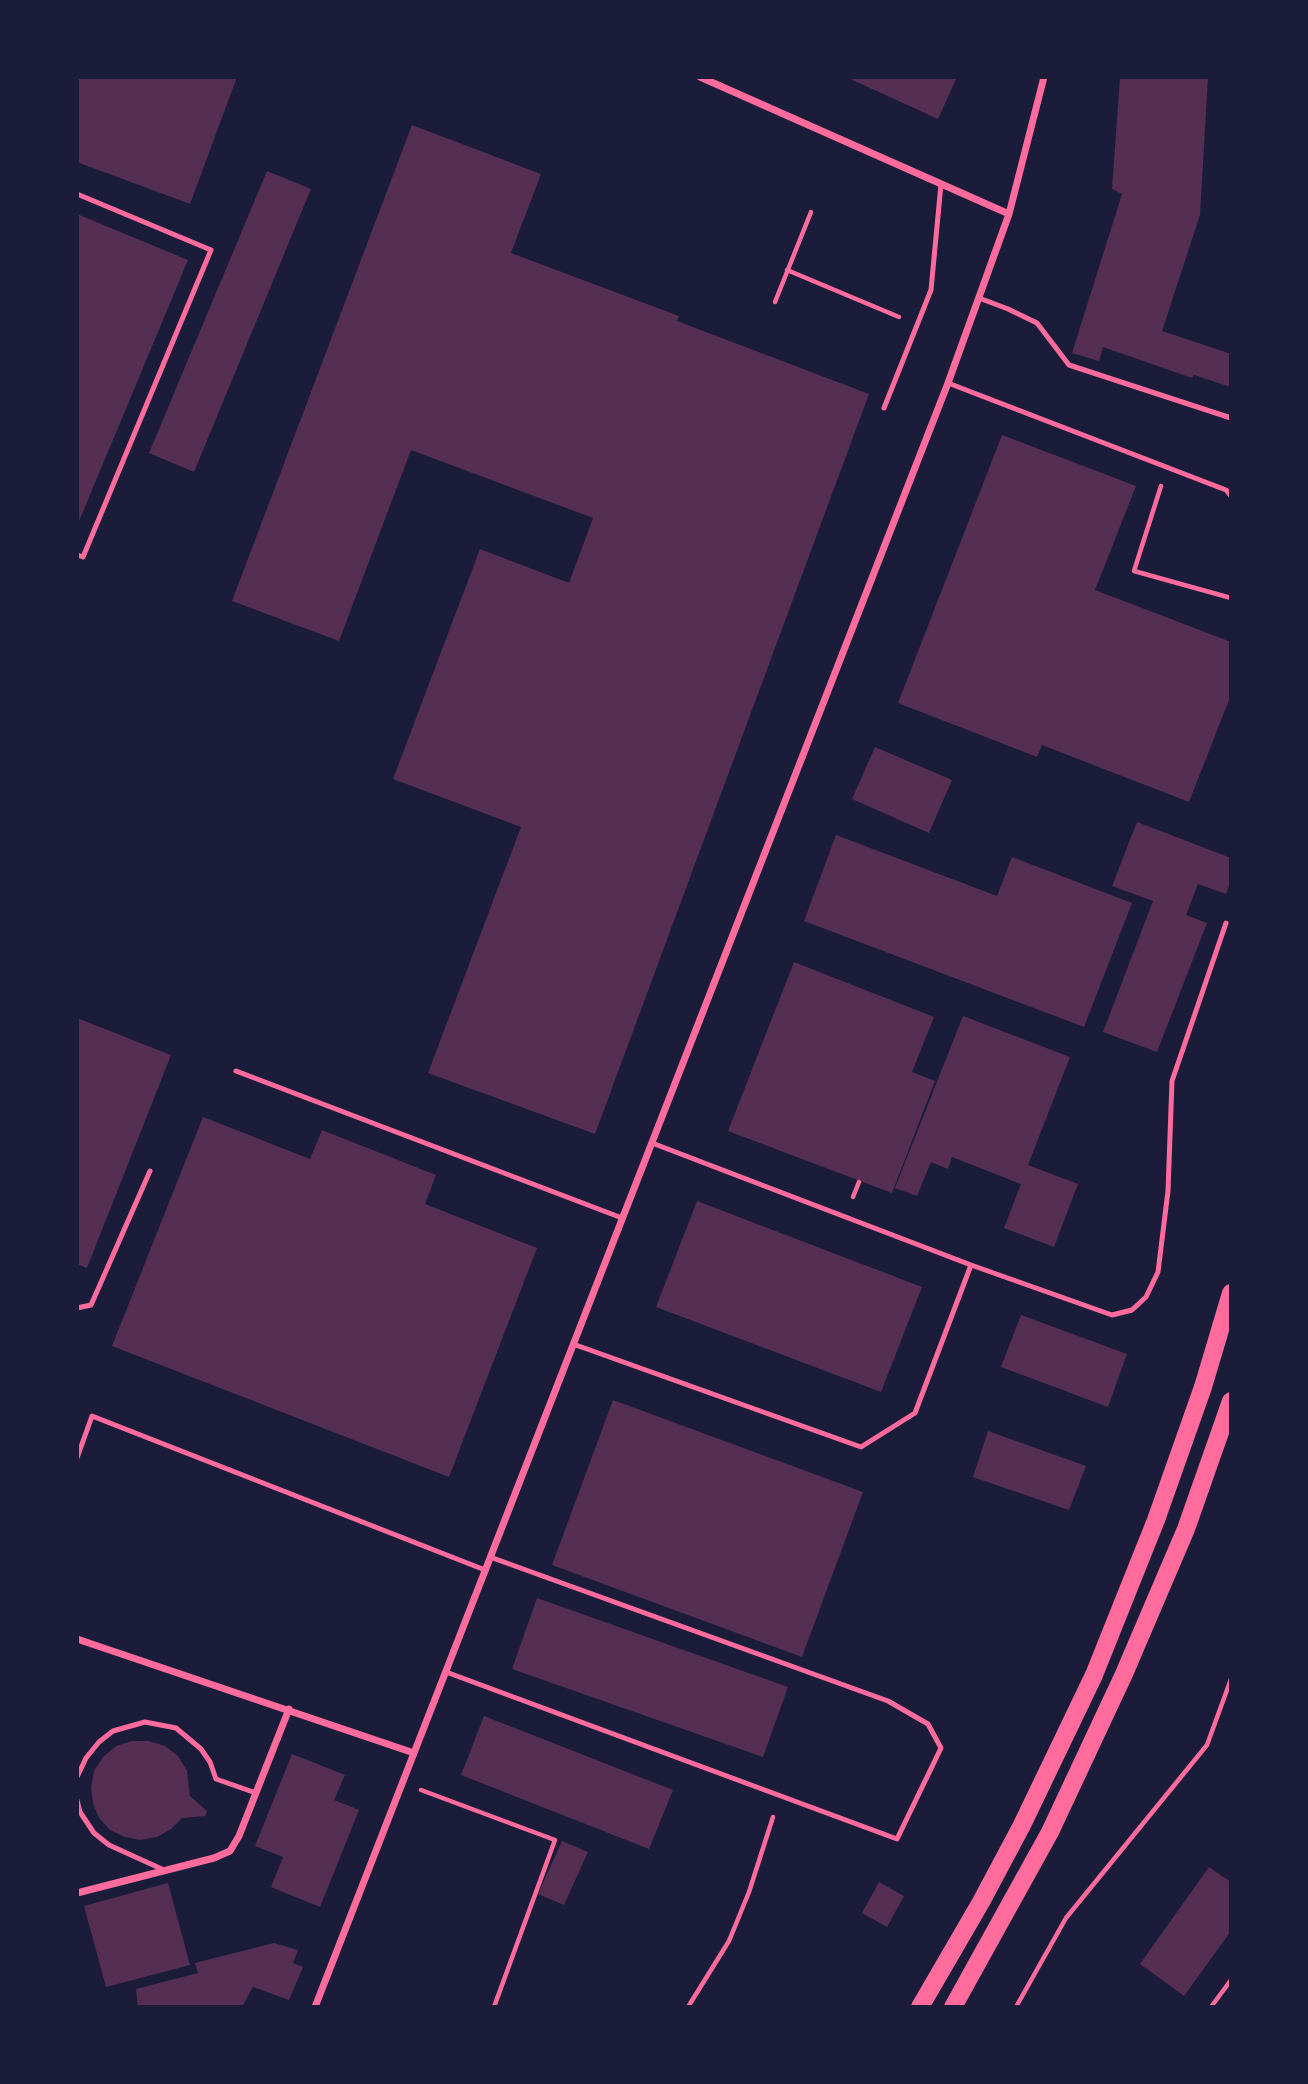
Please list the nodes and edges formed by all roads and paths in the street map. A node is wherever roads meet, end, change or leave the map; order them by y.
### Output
1 (700, 77) edge
2 (1044, 77) edge
3 (941, 184) junction
4 (77, 194) edge
5 (811, 212) dead end
6 (1009, 214) junction
7 (787, 271) junction
8 (931, 290) junction
9 (979, 298) junction
10 (775, 302) dead end
11 (948, 383) junction
12 (884, 408) dead end
13 (1231, 418) edge
14 (1167, 468) junction
15 (1231, 496) edge
16 (77, 555) edge
17 (1231, 598) edge
18 (1226, 923) dead end
19 (236, 1071) dead end
20 (652, 1143) junction
21 (150, 1171) dead end
22 (859, 1182) dead end
23 (854, 1195) dead end
24 (622, 1218) junction
25 (971, 1265) junction
26 (1231, 1293) edge
27 (77, 1308) edge
28 (573, 1344) junction
29 (1231, 1401) edge
30 (77, 1458) edge
31 (490, 1557) junction
32 (485, 1570) junction
33 (77, 1639) edge
34 (446, 1672) junction
35 (1231, 1679) edge
36 (289, 1709) junction
37 (414, 1753) junction
38 (77, 1777) edge
39 (402, 1783) junction
40 (256, 1793) junction
41 (779, 1797) junction
42 (77, 1800) edge
43 (164, 1871) junction
44 (77, 1893) edge
45 (1231, 1980) edge
46 (315, 2007) edge
47 (494, 2007) edge
48 (688, 2007) edge
49 (920, 2007) edge
50 (953, 2007) edge
51 (1016, 2007) edge
52 (1211, 2007) edge

1 - 3 street
2 - 6 street
3 - 6 street
3 - 8 lane
4 - 16 lane
5 - 7 path
6 - 9 street
7 - 8 path
7 - 10 path
8 - 12 lane
9 - 11 street
9 - 13 lane
11 - 14 lane
11 - 20 street
14 - 15 lane
14 - 17 path
18 - 25 lane
19 - 24 lane
20 - 24 street
20 - 25 lane
21 - 27 lane
22 - 23 path
24 - 28 street
25 - 28 lane
26 - 49 main road
28 - 31 street
29 - 50 main road
30 - 32 lane
31 - 32 street
31 - 41 lane
32 - 34 street
33 - 36 street
34 - 37 street
34 - 41 lane
35 - 51 path
36 - 37 street
36 - 40 street
37 - 39 street
38 - 40 lane
39 - 46 street
39 - 47 path
40 - 43 street
41 - 48 path
42 - 43 lane
43 - 44 street
45 - 52 path

